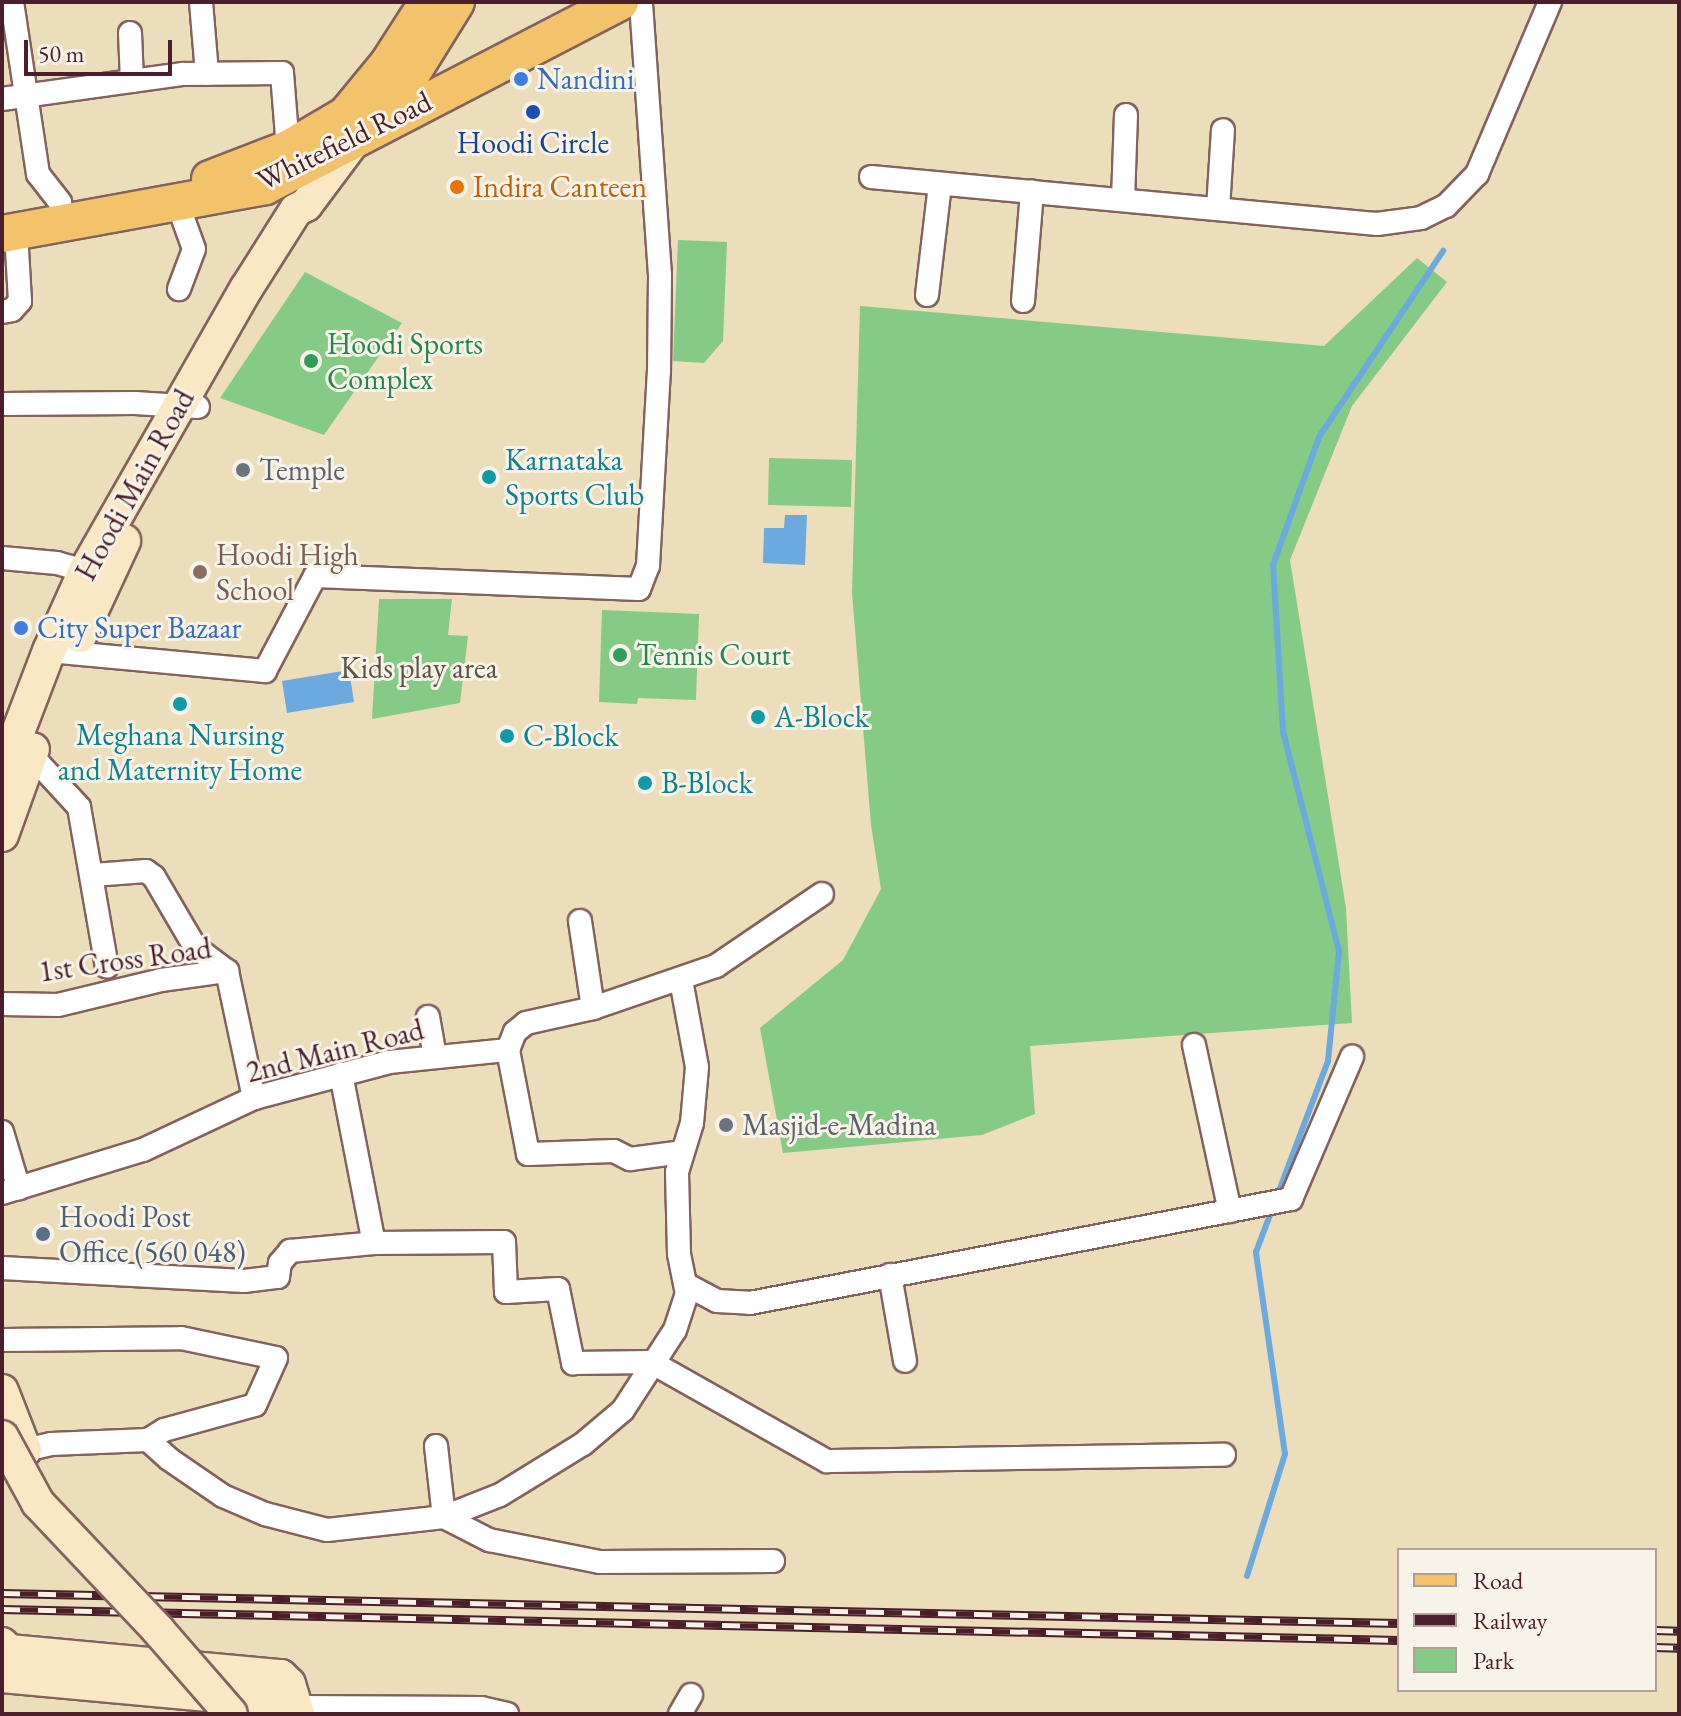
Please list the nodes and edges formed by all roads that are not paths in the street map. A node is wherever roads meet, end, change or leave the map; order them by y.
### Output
1 (12, 2) edge
2 (201, 2) edge
3 (428, 2) edge
4 (456, 2) edge
5 (620, 2) edge
6 (641, 2) edge
7 (1550, 2) edge
8 (130, 33) dead end
9 (207, 74) junction
10 (132, 81) junction
11 (25, 96) junction
12 (2, 99) edge
13 (1126, 115) dead end
14 (350, 128) junction
15 (1223, 130) dead end
16 (288, 149) junction
17 (871, 177) dead end
18 (940, 184) junction
19 (1032, 191) junction
20 (1123, 200) junction
21 (60, 202) junction
22 (177, 202) junction
23 (1218, 209) junction
24 (7, 226) edge
25 (179, 289) dead end
26 (927, 295) dead end
27 (1023, 301) dead end
28 (2, 312) edge
29 (2, 404) edge
30 (189, 406) junction
31 (2, 558) edge
32 (85, 571) junction
33 (60, 652) junction
34 (31, 755) junction
35 (2, 774) edge
36 (2, 835) edge
37 (93, 875) junction
38 (822, 894) dead end
39 (580, 921) dead end
40 (107, 967) dead end
41 (227, 971) junction
42 (681, 980) junction
43 (2, 1004) edge
44 (593, 1008) junction
45 (428, 1017) dead end
46 (1194, 1045) dead end
47 (508, 1050) junction
48 (435, 1055) junction
49 (1352, 1057) dead end
50 (341, 1074) junction
51 (254, 1098) junction
52 (2, 1132) edge
53 (682, 1152) junction
54 (10, 1191) edge
55 (1230, 1211) junction
56 (374, 1243) junction
57 (2, 1268) edge
58 (890, 1275) junction
59 (687, 1285) junction
60 (2, 1340) edge
61 (905, 1361) dead end
62 (651, 1362) junction
63 (2, 1391) edge
64 (148, 1440) junction
65 (436, 1446) dead end
66 (10, 1450) edge
67 (1224, 1455) dead end
68 (2, 1482) edge
69 (444, 1517) junction
70 (773, 1561) dead end
71 (2, 1644) edge
72 (2, 1676) edge
73 (295, 1702) edge
74 (187, 1703) edge
75 (210, 1714) edge
76 (231, 1714) edge
77 (507, 1714) edge

1 - 11 street
2 - 9 street
3 - 14 main road, Hoodi Main Road
4 - 14 main road, Hoodi Main Road
5 - 14 main road, Whitefield Road
6 - 33 street
7 - 23 street
8 - 10 street
9 - 10 street
9 - 16 street
10 - 11 street
11 - 12 street
11 - 21 street
13 - 20 street
14 - 16 main road, Whitefield Road
14 - 22 main road, Whitefield Road
14 - 30 main road, Hoodi Main Road
15 - 23 street
16 - 21 main road, Whitefield Road
17 - 18 street
18 - 19 street
18 - 26 street
19 - 20 street
19 - 27 street
20 - 23 street
21 - 24 main road, Whitefield Road
22 - 24 main road, Whitefield Road
22 - 25 street
24 - 28 street
29 - 30 street
30 - 32 main road, Hoodi Main Road
30 - 33 main road
31 - 32 street
32 - 33 main road, Hoodi Main Road
33 - 34 main road
33 - 35 main road, Hoodi Main Road
34 - 36 main road
34 - 37 street
37 - 40 street
37 - 41 street
38 - 42 street
39 - 44 street
41 - 43 street, 1st Cross Road
41 - 51 street, 1st Cross Road
42 - 44 street
42 - 53 street
44 - 47 street
45 - 48 street
46 - 55 street
47 - 48 street, 2nd Main Road
47 - 53 street
48 - 50 street, 2nd Main Road
49 - 55 street
50 - 51 street, 2nd Main Road
50 - 56 street
51 - 54 street, 2nd Main Road
52 - 54 street
53 - 59 street
55 - 58 street
56 - 57 street
56 - 62 street
58 - 59 street
58 - 61 street
59 - 62 street
60 - 64 street
62 - 67 street
62 - 69 street
63 - 66 main road
64 - 66 street
64 - 69 street
65 - 69 street
66 - 76 main road, bridge
68 - 75 main road
69 - 70 street
71 - 73 main road
72 - 74 main road
73 - 74 main road
73 - 77 street

